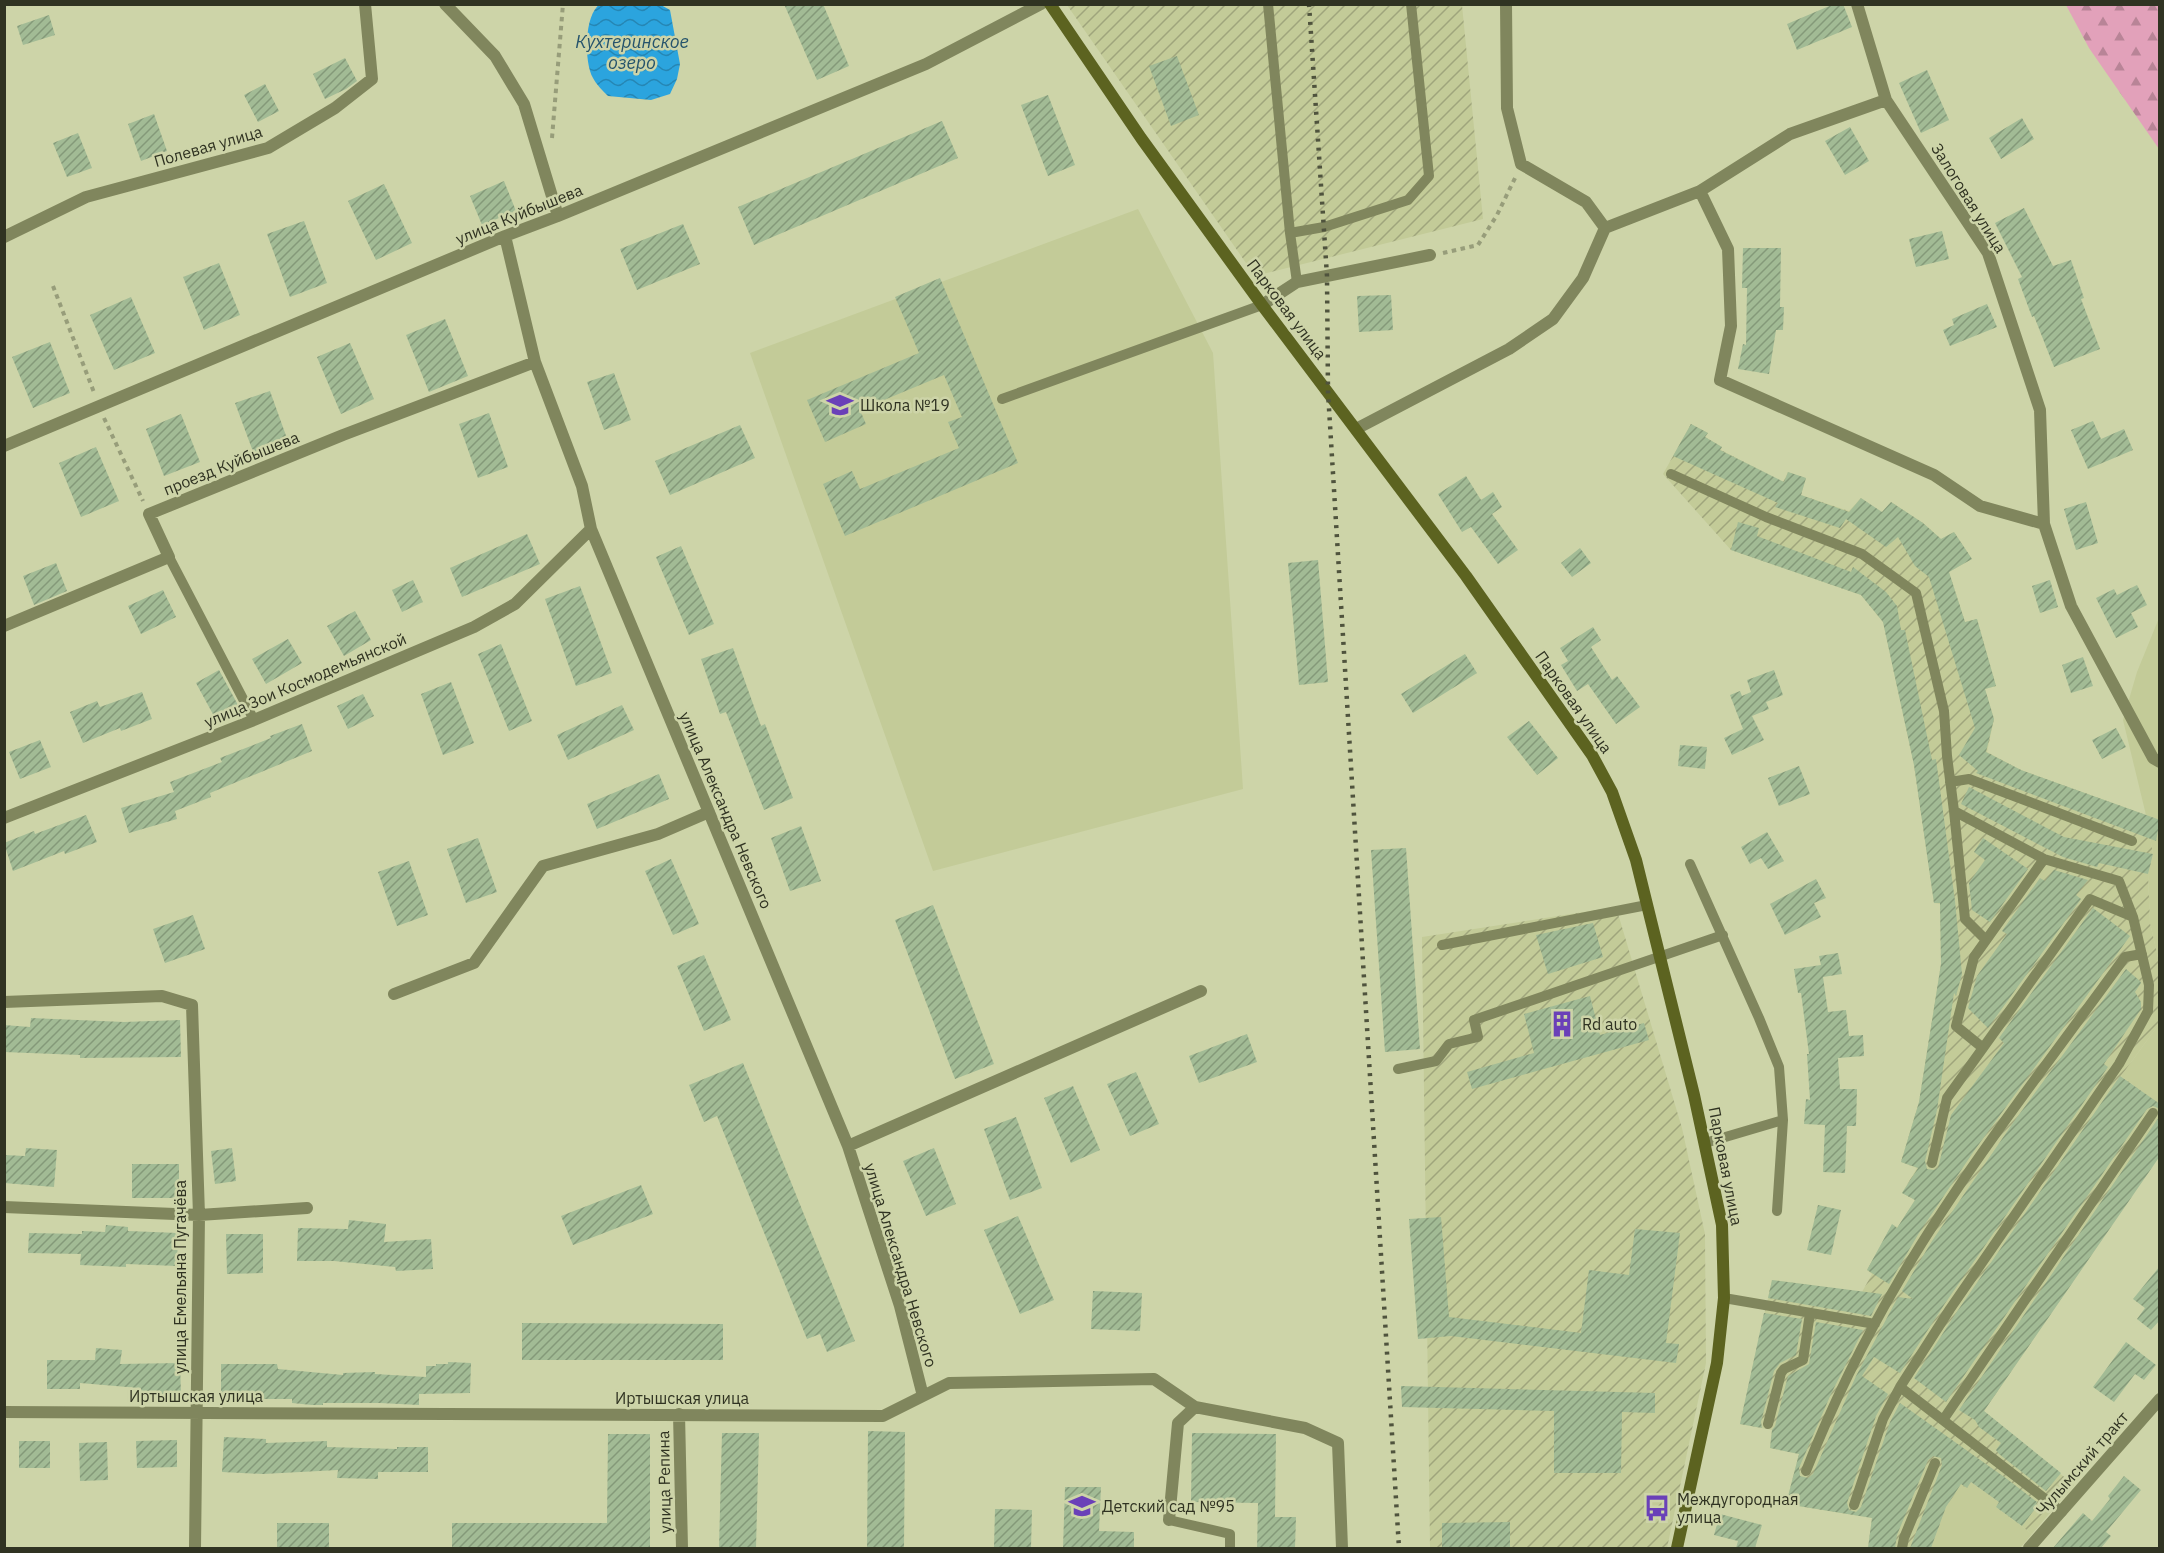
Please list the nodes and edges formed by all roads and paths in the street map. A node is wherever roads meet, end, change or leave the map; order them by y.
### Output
1 (365, 4) edge
2 (445, 4) edge
3 (563, 4) edge
4 (1041, 4) edge
5 (1050, 4) edge
6 (1268, 4) edge
7 (1411, 4) edge
8 (1506, 4) edge
9 (1857, 4) edge
10 (1886, 100) junction
11 (551, 147) dead end
12 (1521, 164) junction
13 (1700, 190) junction
14 (558, 216) junction
15 (1605, 228) junction
16 (1290, 233) junction
17 (505, 236) junction
18 (4, 237) edge
19 (1430, 255) joint
20 (1297, 282) junction
21 (1262, 305) junction
22 (535, 362) junction
23 (1002, 399) dead end
24 (1356, 429) junction
25 (4, 446) edge
26 (1671, 474) dead end
27 (2044, 524) junction
28 (591, 529) junction
29 (169, 557) junction
30 (4, 627) edge
31 (254, 720) junction
32 (2160, 762) edge
33 (1950, 782) junction
34 (1954, 811) junction
35 (709, 812) junction
36 (4, 818) edge
37 (2132, 841) dead end
38 (2044, 860) junction
39 (1690, 864) dead end
40 (1647, 905) junction
41 (2133, 917) junction
42 (1723, 935) junction
43 (1986, 940) junction
44 (1442, 945) dead end
45 (2142, 954) junction
46 (1660, 957) junction
47 (1201, 991) dead end
48 (394, 994) dead end
49 (4, 1002) edge
50 (1983, 1048) junction
51 (1398, 1069) dead end
52 (2153, 1113) dead end
53 (1783, 1120) junction
54 (1705, 1143) junction
55 (848, 1146) junction
56 (1932, 1163) dead end
57 (4, 1207) edge
58 (307, 1208) dead end
59 (1777, 1211) dead end
60 (199, 1215) junction
61 (1724, 1298) junction
62 (1810, 1313) junction
63 (1875, 1324) junction
64 (1900, 1387) junction
65 (923, 1396) junction
66 (2160, 1399) edge
67 (1195, 1407) junction
68 (4, 1412) edge
69 (195, 1412) junction
70 (679, 1414) junction
71 (1943, 1420) junction
72 (1768, 1424) dead end
73 (1935, 1463) dead end
74 (1806, 1471) dead end
75 (1854, 1505) dead end
76 (2062, 1512) junction
77 (1169, 1520) joint
78 (195, 1548) edge
79 (682, 1548) edge
80 (1230, 1548) edge
81 (1342, 1548) edge
82 (1677, 1548) edge
83 (1902, 1548) edge
84 (2030, 1548) edge

1 - 18 street, Полевая улица
2 - 14 street
3 - 11 path
4 - 14 street, улица Куйбышева
5 - 21 street, Парковая улица
6 - 16 lane
7 - 16 lane
8 - 12 street
9 - 10 street, Залоговая улица
10 - 13 street
10 - 27 street, Залоговая улица
12 - 15 street
12 - 19 path
13 - 15 street
13 - 27 street
14 - 17 street, улица Куйбышева
15 - 24 street
16 - 20 lane
17 - 22 street, улица Александра Невского
17 - 25 street, улица Куйбышева
19 - 20 street
20 - 21 street
21 - 23 lane
21 - 24 street, Парковая улица
22 - 28 street, улица Александра Невского
22 - 29 street, проезд Куйбышева
24 - 40 street, Парковая улица
26 - 33 lane
27 - 32 street, Залоговая улица
28 - 31 street, улица Зои Космодемьянской
28 - 35 street, улица Александра Невского
29 - 30 street
29 - 31 lane
31 - 36 street, улица Зои Космодемьянской
33 - 34 lane
33 - 37 lane
34 - 38 lane
34 - 43 lane
35 - 48 street
35 - 55 street, улица Александра Невского
38 - 41 lane
38 - 43 lane
39 - 42 lane
40 - 44 lane
40 - 46 street, Парковая улица
41 - 45 lane
41 - 50 lane
42 - 46 lane
42 - 53 lane
43 - 50 lane
45 - 63 lane
45 - 64 lane
46 - 51 lane
46 - 54 street, Парковая улица
47 - 55 street
49 - 60 street, улица Емельяна Пугачёва
50 - 56 lane
52 - 71 lane
53 - 54 lane
53 - 59 lane
54 - 61 street, Парковая улица
55 - 65 street, улица Александра Невского
57 - 60 street
58 - 60 street
60 - 69 street, улица Емельяна Пугачёва
61 - 62 lane
61 - 82 street, Парковая улица
62 - 63 lane
62 - 72 lane
63 - 74 lane
64 - 71 lane
64 - 75 lane
65 - 67 street, Иртышская улица
65 - 70 street, Иртышская улица
66 - 76 street, Чулымский тракт
67 - 77 street
67 - 81 street, Иртышская улица
68 - 69 street, Иртышская улица
69 - 70 street, Иртышская улица
69 - 78 street, улица Емельяна Пугачёва
70 - 79 street, улица Репина
71 - 76 lane
73 - 83 lane
76 - 84 street, Чулымский тракт
77 - 80 lane

